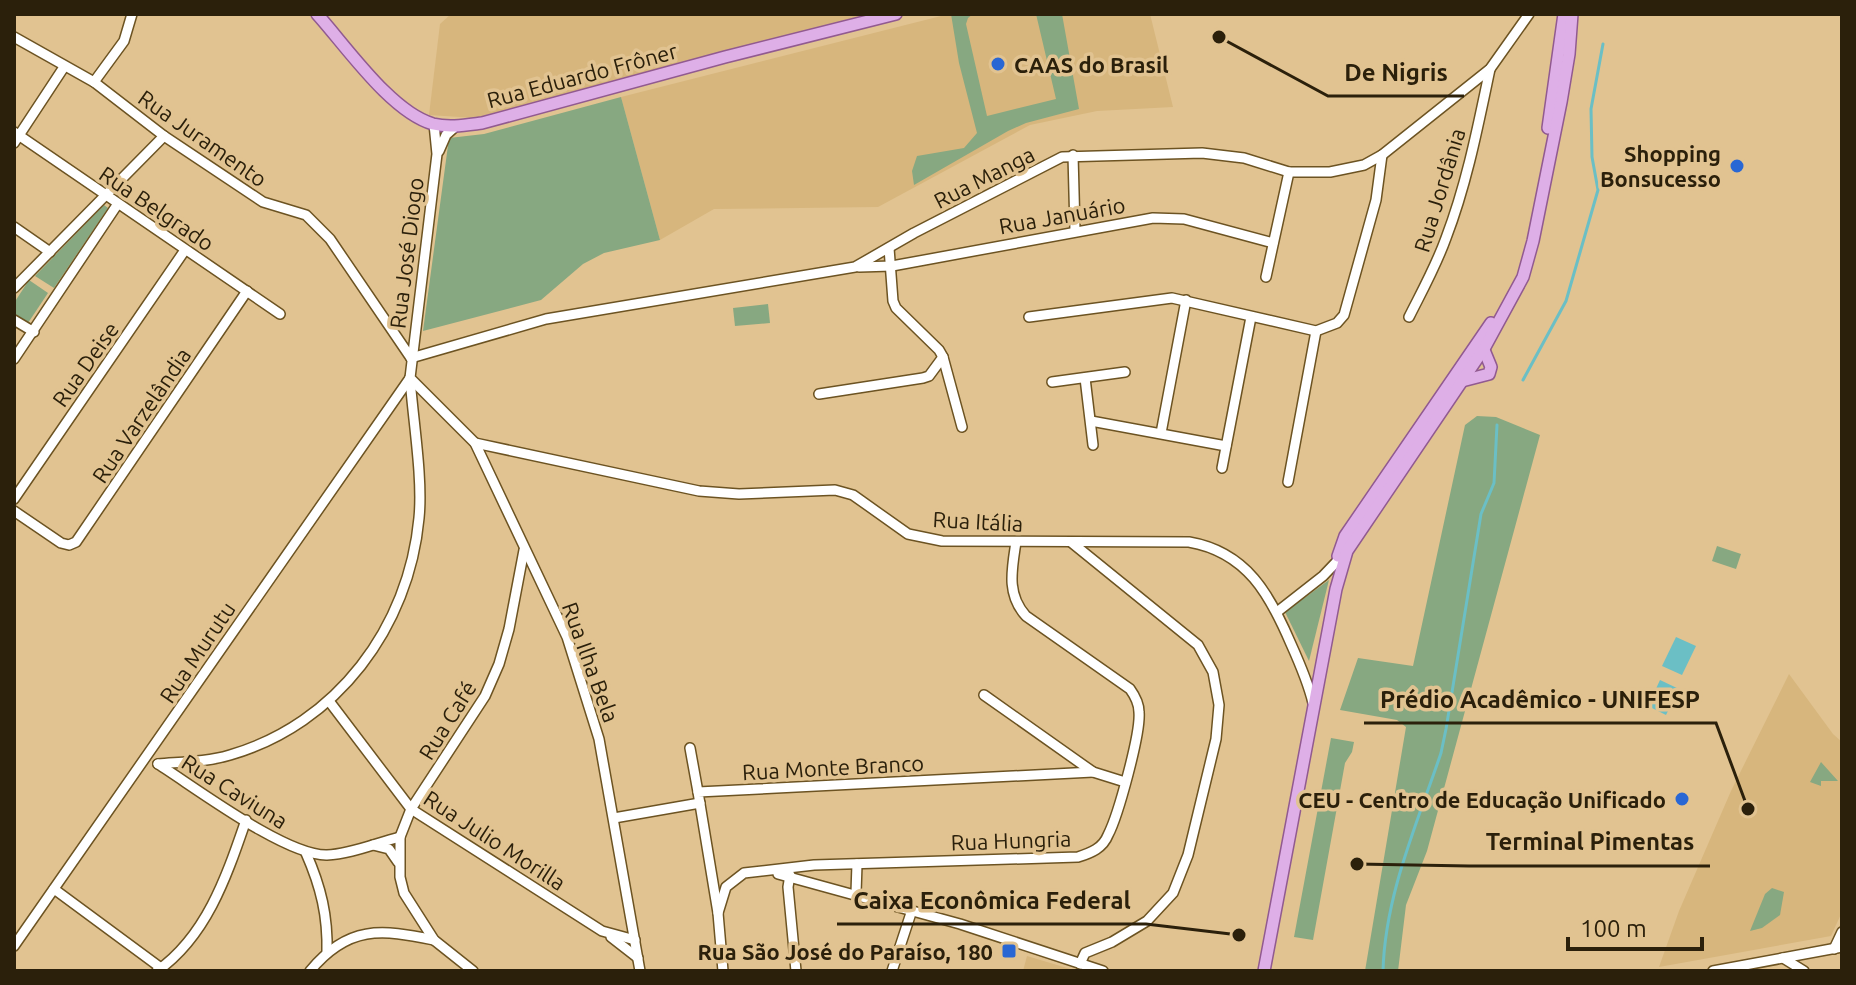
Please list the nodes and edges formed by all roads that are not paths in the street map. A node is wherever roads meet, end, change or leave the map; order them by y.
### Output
1 (132, 14) edge
2 (317, 14) edge
3 (896, 14) edge
4 (1529, 14) edge
5 (1564, 14) edge
6 (1572, 14) edge
7 (14, 37) edge
8 (64, 67) junction
9 (1490, 69) junction
10 (94, 82) junction
11 (434, 124) junction
12 (456, 126) junction
13 (164, 136) junction
14 (16, 137) edge
15 (437, 154) junction
16 (1073, 155) junction
17 (1382, 155) junction
18 (1289, 172) junction
19 (106, 196) junction
20 (117, 205) junction
21 (14, 227) edge
22 (1075, 230) junction
23 (1273, 243) junction
24 (889, 248) junction
25 (185, 250) junction
26 (50, 252) junction
27 (892, 266) junction
28 (855, 267) junction
29 (1266, 277) dead end
30 (14, 288) edge
31 (247, 291) junction
32 (1186, 300) junction
33 (280, 314) dead end
34 (1029, 317) dead end
35 (1251, 317) junction
36 (1409, 317) dead end
37 (14, 320) edge
38 (1316, 331) junction
39 (34, 332) junction
40 (1484, 350) junction
41 (943, 357) junction
42 (411, 358) junction
43 (14, 359) edge
44 (1125, 372) dead end
45 (410, 378) junction
46 (1085, 378) junction
47 (1462, 381) junction
48 (1052, 382) dead end
49 (819, 394) dead end
50 (1091, 421) junction
51 (962, 427) dead end
52 (1161, 433) junction
53 (475, 443) junction
54 (1093, 445) dead end
55 (1226, 446) junction
56 (1222, 468) dead end
57 (1288, 482) dead end
58 (14, 499) edge
59 (14, 511) edge
60 (1016, 542) junction
61 (1071, 542) junction
62 (524, 550) junction
63 (1347, 551) junction
64 (1336, 563) junction
65 (534, 570) junction
66 (516, 590) junction
67 (1277, 612) junction
68 (984, 695) dead end
69 (329, 701) junction
70 (1314, 710) junction
71 (690, 748) dead end
72 (147, 757) junction
73 (158, 764) junction
74 (1093, 772) junction
75 (1125, 782) junction
76 (699, 798) junction
77 (411, 809) junction
78 (614, 818) junction
79 (246, 820) junction
80 (400, 837) junction
81 (369, 845) junction
82 (306, 853) junction
83 (327, 855) junction
84 (857, 864) junction
85 (400, 865) junction
86 (766, 872) junction
87 (315, 874) junction
88 (790, 875) junction
89 (54, 889) junction
90 (856, 893) junction
91 (912, 910) junction
92 (718, 913) junction
93 (418, 914) junction
94 (328, 923) junction
95 (602, 931) junction
96 (1842, 932) edge
97 (400, 933) junction
98 (348, 939) junction
99 (434, 940) junction
100 (635, 940) junction
101 (14, 946) edge
102 (1838, 948) edge
103 (327, 953) junction
104 (638, 958) junction
105 (1783, 958) junction
106 (1080, 964) junction
107 (159, 970) edge
108 (310, 971) edge
109 (473, 971) edge
110 (640, 971) edge
111 (723, 971) edge
112 (796, 971) edge
113 (892, 971) edge
114 (1103, 971) edge
115 (1264, 971) edge
116 (1713, 971) edge
117 (1804, 971) edge

1 - 10 street
2 - 11 main road, Rua Eduardo Frôner
3 - 12 main road, Rua Eduardo Frôner
4 - 9 street, Rua Manga
5 - 64 main road
6 - 40 main road
7 - 8 street, Rua Juramento
8 - 10 street, Rua Juramento
8 - 14 street
9 - 17 street, Rua Manga
9 - 36 street, Rua Jordânia
10 - 13 street, Rua Juramento
11 - 12 main road, Rua Eduardo Frôner
11 - 15 street, Rua José Diogo
12 - 15 street, Rua José Diogo
13 - 19 street
13 - 42 street, Rua Juramento
14 - 19 street, Rua Belgrado
15 - 42 street, Rua José Diogo
16 - 18 street, Rua Manga
16 - 22 street
16 - 24 street, Rua Manga
17 - 18 street, Rua Manga
17 - 38 street
18 - 23 street
19 - 20 street, Rua Belgrado
19 - 26 street
20 - 25 street, Rua Belgrado
20 - 39 street
21 - 26 street
22 - 23 street, Rua Januário
22 - 27 street, Rua Januário
23 - 29 street
24 - 27 street
24 - 28 street, Rua Manga
25 - 31 street, Rua Belgrado
25 - 58 street, Rua Deise
26 - 30 street
27 - 28 street, Rua Januário
27 - 41 street
28 - 42 street, Rua Manga
31 - 33 street, Rua Belgrado
31 - 59 street, Rua Varzelândia
32 - 34 street
32 - 35 street
32 - 52 street
35 - 38 street
35 - 55 street
37 - 39 street
38 - 57 street
39 - 43 street
40 - 47 main road
40 - 47 main road
41 - 49 street
41 - 51 street
42 - 45 street
44 - 46 street
45 - 53 street, Rua Ilha Bela
45 - 69 street
45 - 72 street, Rua Murutu
46 - 48 street
46 - 50 street
47 - 63 main road
50 - 52 street
50 - 54 street
52 - 55 street
53 - 60 street, Rua Itália
53 - 62 street, Rua Ilha Bela
55 - 56 street
60 - 61 street, Rua Itália
60 - 75 street, Rua Hungria
61 - 67 street, Rua Itália
61 - 106 street
62 - 65 street, Rua Ilha Bela
62 - 66 street, Rua Café
63 - 64 street
63 - 70 main road
64 - 67 street
64 - 70 main road
65 - 66 street
65 - 78 street, Rua Ilha Bela
66 - 77 street, Rua Café
67 - 70 street, Rua Itália
68 - 74 street
69 - 73 street
69 - 77 street, Rua Julio Morilla
70 - 115 main road
71 - 76 street
72 - 73 street, Rua Caviuna
72 - 89 street, Rua Murutu
73 - 79 street, Rua Caviuna
74 - 75 street
74 - 76 street, Rua Monte Branco
75 - 84 street, Rua Hungria
76 - 78 street, Rua Monte Branco
76 - 92 street
77 - 80 street, Rua Café
77 - 95 street, Rua Julio Morilla
78 - 100 street, Rua Ilha Bela
79 - 82 street, Rua Caviuna
79 - 107 street
80 - 81 street
80 - 85 street
81 - 83 street
81 - 85 street
82 - 83 street
82 - 87 street
83 - 87 street
84 - 86 street, Rua Hungria
84 - 90 street
85 - 93 street
86 - 88 street
86 - 92 street, Rua Hungria
87 - 94 street
88 - 90 street
88 - 112 street
89 - 101 street, Rua Murutu
89 - 107 street
90 - 91 street
91 - 106 street
91 - 113 street
92 - 111 street
93 - 97 street
93 - 99 street
94 - 98 street
94 - 103 street
95 - 100 street, Rua Julio Morilla
95 - 104 street
96 - 102 street
97 - 98 street
97 - 99 street
98 - 103 street
99 - 109 street
100 - 104 street, Rua Ilha Bela
102 - 105 street
103 - 108 street
104 - 110 street, Rua Ilha Bela
105 - 116 street
105 - 117 street
106 - 114 street

